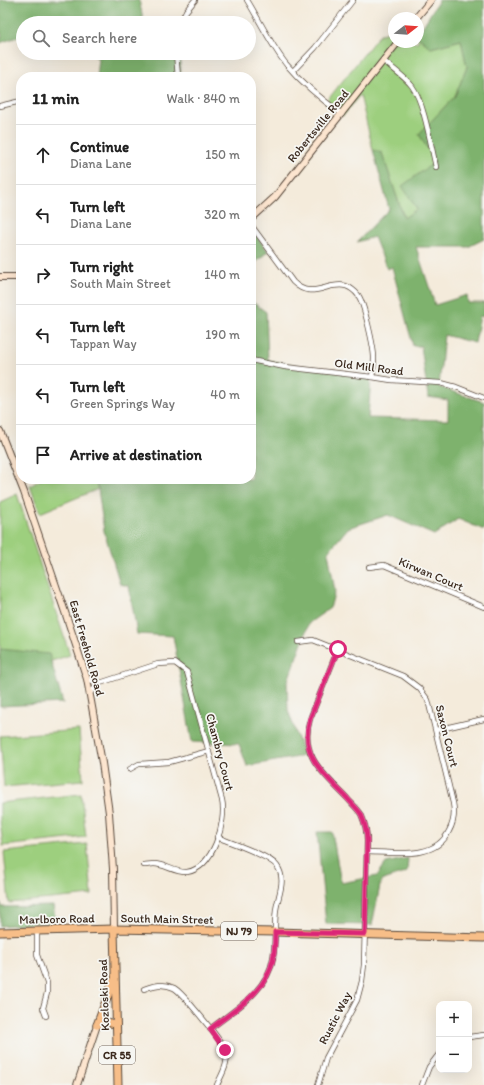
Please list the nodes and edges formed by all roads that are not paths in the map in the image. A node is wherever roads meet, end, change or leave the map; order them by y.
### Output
1 (195, 0) edge
2 (248, 0) edge
3 (353, 0) edge
4 (431, 0) edge
5 (421, 12) edge
6 (184, 16) edge
7 (394, 48) edge
8 (177, 60) edge
9 (384, 61) junction
10 (293, 71) junction
11 (178, 72) edge
12 (16, 102) edge
13 (0, 106) edge
14 (342, 114) junction
15 (436, 167) dead end
16 (256, 214) edge
17 (256, 232) edge
18 (0, 277) edge
19 (16, 277) edge
20 (256, 361) edge
21 (372, 377) junction
22 (484, 398) edge
23 (0, 431) edge
24 (16, 472) edge
25 (21, 484) edge
26 (369, 567) dead end
27 (484, 607) edge
28 (298, 642) dead end
29 (338, 649) junction
30 (86, 678) junction
31 (100, 683) junction
32 (90, 694) junction
33 (484, 719) edge
34 (436, 730) junction
35 (209, 751) junction
36 (130, 769) dead end
37 (217, 837) junction
38 (367, 852) junction
39 (144, 865) dead end
40 (114, 929) junction
41 (37, 931) junction
42 (0, 932) edge
43 (275, 932) junction
44 (365, 934) junction
45 (484, 938) edge
46 (114, 968) junction
47 (144, 989) dead end
48 (46, 1016) dead end
49 (116, 1024) junction
50 (97, 1025) junction
51 (210, 1029) junction
52 (484, 1035) edge
53 (472, 1037) edge
54 (436, 1058) edge
55 (76, 1085) edge
56 (118, 1085) edge
57 (217, 1085) edge
58 (318, 1085) edge
59 (422, 1085) edge

1 - 6 street
2 - 10 street
3 - 10 street
4 - 5 main road
7 - 9 main road, Robertsville Road
8 - 11 street
9 - 14 main road, Robertsville Road
9 - 15 street
10 - 14 street
12 - 13 street
14 - 16 main road, Robertsville Road
17 - 21 street
18 - 19 main road
20 - 21 street, Old Mill Road
21 - 22 street, Old Mill Road
23 - 24 main road, East Freehold Road
25 - 30 main road, East Freehold Road
26 - 27 street, Kirwan Court
28 - 29 street, Saxon Court
29 - 34 street, Saxon Court
29 - 38 street, Rustic Way
30 - 31 street
30 - 32 main road, East Freehold Road
31 - 32 street, Chambry Court
31 - 35 street, Chambry Court
32 - 40 main road, East Freehold Road
33 - 34 street
34 - 38 street, Saxon Court
35 - 36 street
35 - 37 street, Chambry Court
37 - 39 street, Chambry Court
37 - 43 street
38 - 44 street, Rustic Way
40 - 41 main road, Marlboro Road / NJ 79
40 - 43 main road, South Main Street / NJ 79
40 - 46 main road, Kozloski Road / CR 55
41 - 42 main road, Marlboro Road / NJ 79
41 - 48 street
43 - 44 main road, South Main Street / NJ 79
43 - 51 street
44 - 45 main road, South Main Street / NJ 79
44 - 58 street, Rustic Way
46 - 49 main road, Kozloski Road / CR 55
46 - 50 main road
47 - 51 street
49 - 50 main road
49 - 56 main road, Kozloski Road / CR 55
50 - 55 main road
51 - 57 street
52 - 53 street
54 - 59 street

